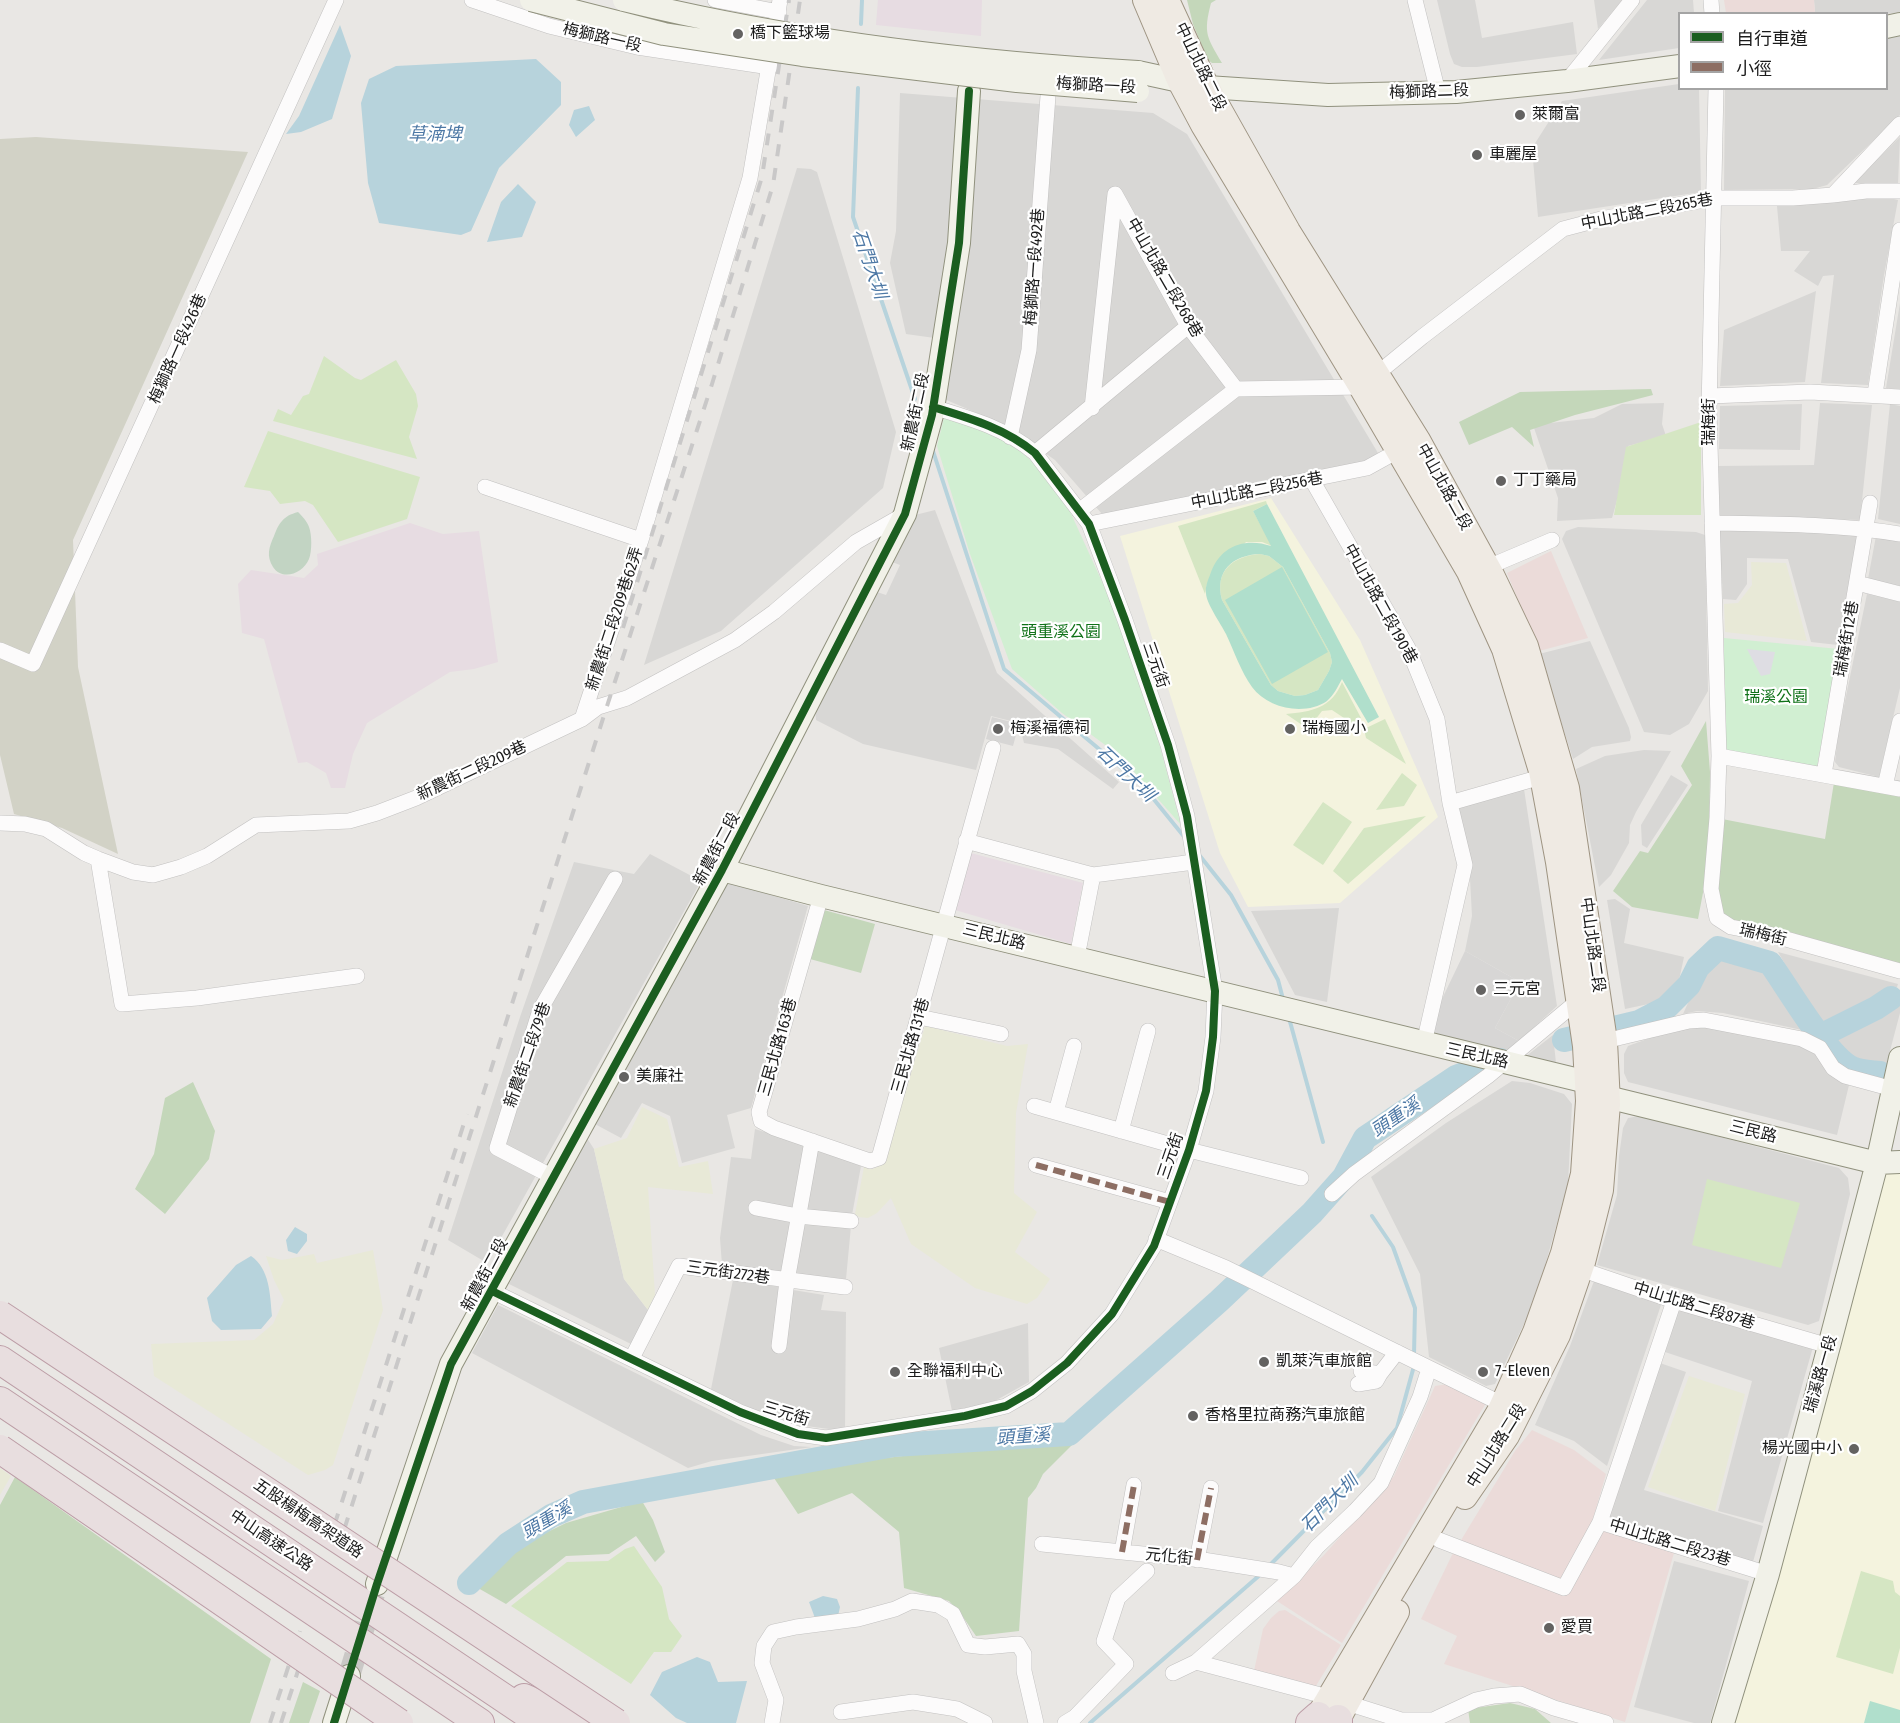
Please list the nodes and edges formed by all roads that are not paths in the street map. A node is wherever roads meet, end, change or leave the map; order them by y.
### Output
1 (336, 0) edge
2 (472, 0) edge
3 (531, 0) edge
4 (624, 0) edge
5 (715, 0) edge
6 (1145, 0) edge
7 (1167, 0) edge
8 (1415, 0) edge
9 (1632, 0) edge
10 (780, 6) edge
11 (1678, 66) edge
12 (770, 67) junction
13 (1179, 80) junction
14 (1567, 81) junction
15 (1138, 82) junction
16 (1207, 87) junction
17 (1716, 90) edge
18 (969, 91) dead end
19 (1438, 92) junction
20 (1048, 96) dead end
21 (1900, 124) edge
22 (1900, 191) edge
23 (1833, 195) junction
24 (1715, 198) junction
25 (1900, 230) edge
26 (1188, 326) junction
27 (1369, 381) junction
28 (1236, 389) junction
29 (1875, 394) junction
30 (1710, 396) junction
31 (1900, 397) edge
32 (933, 407) junction
33 (1092, 408) junction
34 (1010, 436) junction
35 (1408, 445) junction
36 (1035, 453) junction
37 (1312, 480) junction
38 (484, 487) dead end
39 (1870, 503) dead end
40 (1079, 512) junction
41 (904, 514) junction
42 (1712, 523) junction
43 (1089, 524) junction
44 (1867, 528) junction
45 (1900, 534) edge
46 (641, 540) junction
47 (1552, 540) dead end
48 (1488, 567) junction
49 (1857, 583) junction
50 (1900, 594) edge
51 (0, 650) edge
52 (582, 719) junction
53 (1900, 721) edge
54 (993, 748) dead end
55 (1719, 756) junction
56 (1552, 774) junction
57 (1824, 774) junction
58 (1893, 788) edge
59 (1450, 803) junction
60 (0, 823) edge
61 (966, 841) junction
62 (1193, 858) junction
63 (98, 860) junction
64 (722, 870) junction
65 (1094, 875) junction
66 (615, 879) dead end
67 (821, 896) junction
68 (944, 925) junction
69 (1077, 957) junction
70 (1900, 971) edge
71 (357, 976) dead end
72 (1215, 992) junction
73 (919, 1017) junction
74 (1591, 1025) junction
75 (1149, 1031) dead end
76 (1001, 1034) dead end
77 (1424, 1043) junction
78 (1074, 1046) dead end
79 (1504, 1062) junction
80 (1897, 1075) edge
81 (1587, 1082) junction
82 (1607, 1097) junction
83 (1034, 1106) dead end
84 (1056, 1112) junction
85 (1121, 1131) junction
86 (812, 1141) junction
87 (1189, 1150) junction
88 (870, 1161) joint
89 (1877, 1162) junction
90 (1900, 1162) edge
91 (1036, 1165) dead end
92 (553, 1177) junction
93 (1302, 1178) dead end
94 (1342, 1184) dead end
95 (1170, 1202) junction
96 (756, 1208) dead end
97 (798, 1216) junction
98 (851, 1221) dead end
99 (1156, 1239) junction
100 (1570, 1266) junction
101 (787, 1281) junction
102 (845, 1287) dead end
103 (492, 1291) junction
104 (1674, 1301) junction
105 (0, 1315) edge
106 (780, 1346) dead end
107 (1829, 1346) junction
108 (1399, 1353) junction
109 (632, 1358) junction
110 (0, 1360) edge
111 (1425, 1370) junction
112 (1359, 1378) dead end
113 (0, 1401) edge
114 (1502, 1404) junction
115 (0, 1449) edge
116 (1134, 1485) dead end
117 (1211, 1488) dead end
118 (1600, 1522) junction
119 (1439, 1540) junction
120 (1042, 1544) dead end
121 (1122, 1552) junction
122 (1197, 1560) junction
123 (1147, 1571) dead end
124 (1286, 1574) junction
125 (1767, 1574) junction
126 (377, 1584) tunnel mouth
127 (1196, 1662) junction
128 (467, 1673) junction
129 (1173, 1673) dead end
130 (349, 1676) tunnel mouth
131 (1554, 1708) junction
132 (841, 1712) dead end
133 (1329, 1716) edge
134 (1403, 1722) edge
135 (334, 1723) edge
136 (399, 1723) edge
137 (480, 1723) edge
138 (541, 1723) edge
139 (580, 1723) edge
140 (616, 1723) edge
141 (772, 1723) edge
142 (985, 1723) edge
143 (1036, 1723) edge
144 (1065, 1723) edge
145 (1572, 1723) edge
146 (1606, 1723) edge
147 (1724, 1723) edge

1 - 51 street, 梅獅路一段426巷
2 - 12 street, 梅獅路一段
3 - 15 street, 梅獅路一段, bridge
4 - 15 street, 梅獅路一段, bridge
5 - 10 street
6 - 13 main road, 中山北路二段
7 - 16 main road, 中山北路二段
8 - 19 street
9 - 14 street
10 - 12 street
11 - 14 street, 梅獅路二段
12 - 46 street
13 - 15 street, 梅獅路一段
13 - 16 street, 梅獅路二段
13 - 27 main road, 中山北路二段
14 - 19 street, 梅獅路二段
16 - 19 street, 梅獅路二段
16 - 27 main road, 中山北路二段
17 - 24 street, 瑞梅街
18 - 32 street, 新農街二段
20 - 34 street, 梅獅路一段492巷
21 - 23 street
22 - 23 street, 中山北路二段265巷
23 - 24 street, 中山北路二段265巷
24 - 27 street, 中山北路二段265巷
24 - 30 street, 瑞梅街
25 - 29 street
26 - 28 street, 中山北路二段268巷
26 - 33 street
26 - 33 street, 中山北路二段268巷
27 - 28 street
27 - 35 main road, 中山北路二段
28 - 40 street
29 - 30 street
29 - 31 street
30 - 42 street, 瑞梅街
32 - 34 street, 三元街
32 - 41 street, 新農街二段
33 - 36 street
34 - 36 street, 三元街
35 - 37 street, 中山北路二段256巷
35 - 48 main road, 中山北路二段
35 - 56 main road, 中山北路二段
36 - 40 street, 三元街
37 - 43 street, 中山北路二段256巷
37 - 59 street, 中山北路二段190巷
38 - 46 street, 新農街二段209巷62弄
39 - 44 street, 瑞梅街12巷
40 - 43 street, 三元街
41 - 52 street, 新農街二段209巷
41 - 64 street, 新農街二段
42 - 44 street
42 - 55 street, 瑞梅街
43 - 62 street, 三元街
44 - 45 street
44 - 49 street, 瑞梅街12巷
46 - 52 street, 新農街二段209巷62弄
47 - 48 street
48 - 56 main road, 中山北路二段
49 - 50 street
49 - 57 street, 瑞梅街12巷
52 - 63 street, 新農街二段209巷
53 - 58 street
54 - 61 street, 三民北路131巷
55 - 57 street
55 - 70 street, 瑞梅街
56 - 59 street
56 - 74 main road, 中山北路二段
57 - 58 street
59 - 77 street, 中山北路二段190巷
60 - 63 street, 新農街二段209巷
61 - 65 street
61 - 68 street, 三民北路131巷
62 - 65 street
62 - 72 street, 三元街
63 - 71 street
64 - 67 street, 三民北路
64 - 92 street, 新農街二段
65 - 69 street
66 - 92 street, 新農街二段79巷
67 - 68 street, 三民北路
67 - 86 street, 三民北路163巷
68 - 69 street, 三民北路
68 - 73 street, 三民北路131巷
69 - 72 street, 三民北路
72 - 77 street, 三民北路
72 - 87 street, 三元街
73 - 76 street
73 - 88 street, 三民北路131巷
74 - 79 street
74 - 80 street
74 - 81 main road, 中山北路二段
74 - 82 main road, 中山北路二段
75 - 85 street
77 - 79 street, 三民北路
78 - 84 street
79 - 81 street, 三民北路
79 - 94 street
80 - 89 street, 瑞溪路一段
81 - 82 street, 三民北路
81 - 100 main road, 中山北路二段
82 - 89 street, 三民路
82 - 100 main road, 中山北路二段
83 - 84 street
84 - 85 street
85 - 87 street
86 - 88 street, 三民北路163巷
86 - 97 street
87 - 93 street
87 - 95 street, 三元街
89 - 90 street, 三民路
89 - 107 street, 瑞溪路一段
91 - 95 street
92 - 103 street, 新農街二段
95 - 99 street, 三元街
96 - 97 street
97 - 98 street
97 - 101 street
99 - 108 street
99 - 109 street, 三元街
100 - 104 street, 中山北路二段87巷
100 - 114 main road, 中山北路二段
100 - 119 main road, 中山北路二段
101 - 102 street, 三元街272巷
101 - 106 street
101 - 109 street, 三元街272巷
103 - 109 street, 三元街
103 - 126 street, 新農街二段
104 - 107 street, 中山北路二段87巷
104 - 118 street
105 - 140 highway, 五股楊梅高架道路, bridge
107 - 125 street, 瑞溪路一段
108 - 111 street
108 - 112 street
110 - 128 highway, 中山高速公路
111 - 114 street
111 - 124 street
113 - 137 highway
114 - 133 main road, 中山北路二段
115 - 136 highway, bridge
116 - 121 street
117 - 122 street
118 - 119 street, 中山北路二段23巷
118 - 125 street, 中山北路二段23巷
119 - 133 main road, 中山北路二段
120 - 121 street, 元化街
121 - 122 street, 元化街
122 - 124 street, 元化街
123 - 144 street
124 - 127 street
125 - 147 street, 瑞溪路一段
127 - 129 street
127 - 133 street
128 - 138 highway, 中山高速公路
128 - 139 highway
130 - 135 street
131 - 134 street
131 - 145 street
131 - 146 street
132 - 142 street
133 - 134 street
141 - 143 street

